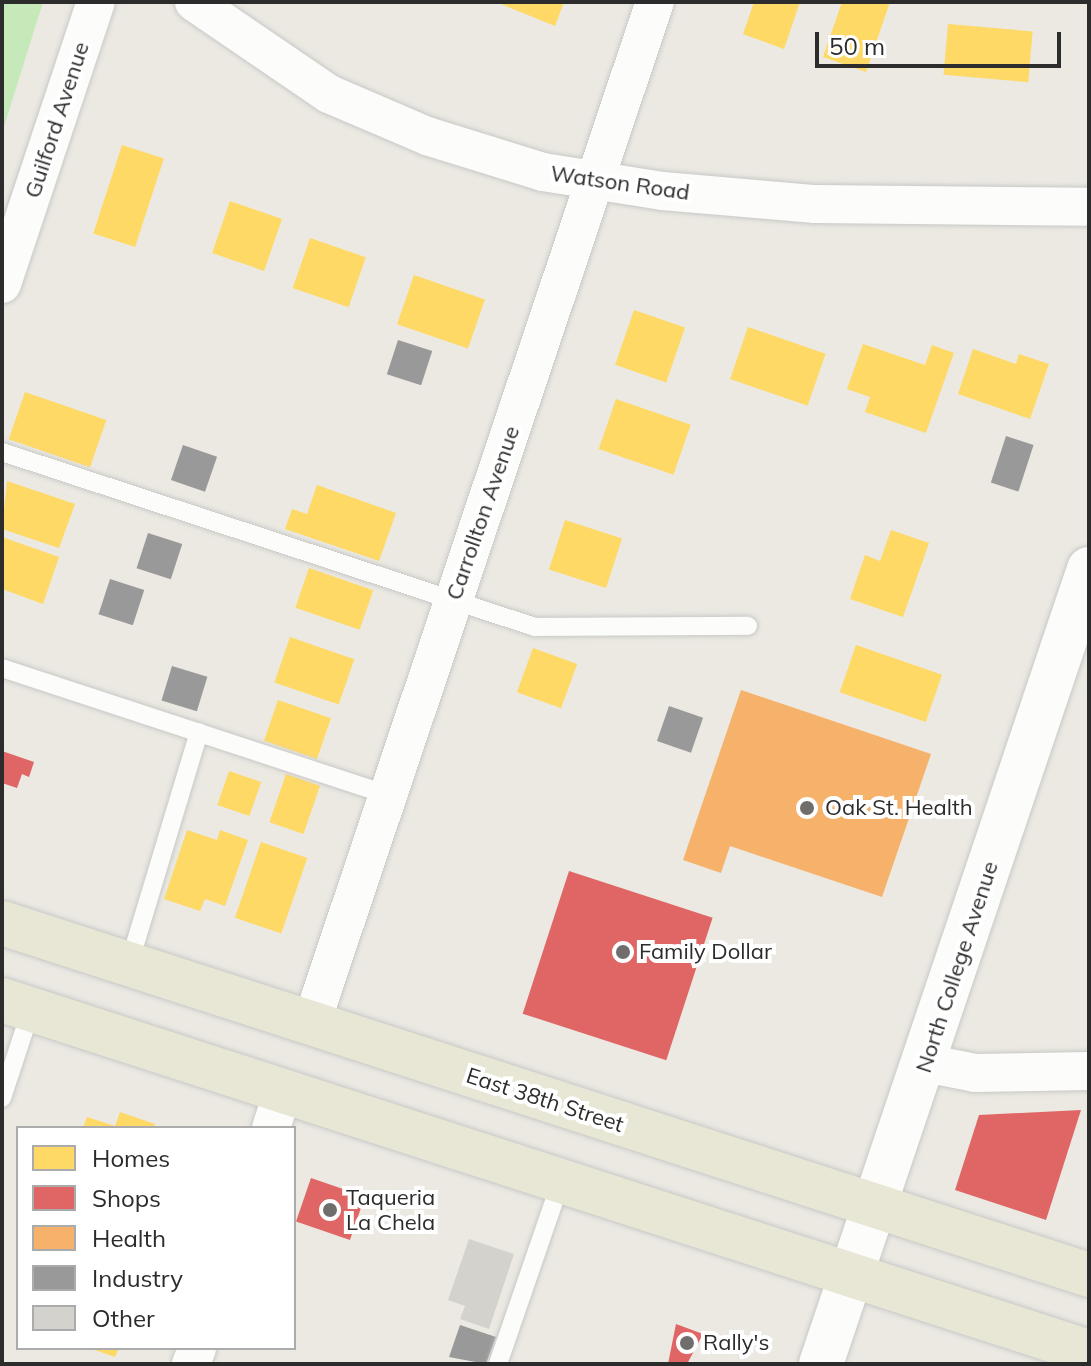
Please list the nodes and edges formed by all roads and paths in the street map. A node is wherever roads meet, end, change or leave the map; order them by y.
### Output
1 (96, 2) edge
2 (194, 2) edge
3 (655, 2) edge
4 (595, 182) junction
5 (1089, 207) edge
6 (2, 284) edge
7 (2, 452) edge
8 (1089, 569) edge
9 (454, 598) junction
10 (748, 626) dead end
11 (2, 668) edge
12 (199, 732) junction
13 (388, 795) junction
14 (2, 923) edge
15 (129, 964) junction
16 (16, 1005) edge
17 (311, 1024) junction
18 (925, 1063) junction
19 (1089, 1071) edge
20 (2, 1098) edge
21 (277, 1110) edge
22 (561, 1181) junction
23 (877, 1206) junction
24 (853, 1275) junction
25 (1089, 1275) edge
26 (1089, 1352) edge
27 (498, 1364) edge
28 (821, 1364) edge

1 - 6 street, Guilford Avenue
2 - 4 street, Watson Road
3 - 4 street, Carrollton Avenue
4 - 5 street, Watson Road
4 - 9 street, Carrollton Avenue
7 - 9 lane
8 - 18 main road, North College Avenue
9 - 10 lane
9 - 13 street, Carrollton Avenue
11 - 12 lane
12 - 13 lane
12 - 15 lane
13 - 17 street, Carrollton Avenue
14 - 15 main road, East 38th Street
15 - 17 main road, East 38th Street
16 - 20 lane
16 - 21 main road
17 - 23 main road, East 38th Street
18 - 19 street
18 - 23 main road, North College Avenue
21 - 22 main road
22 - 24 main road
22 - 27 lane
23 - 24 main road, North College Avenue
23 - 25 main road, East 38th Street
24 - 26 main road
24 - 28 main road, North College Avenue

